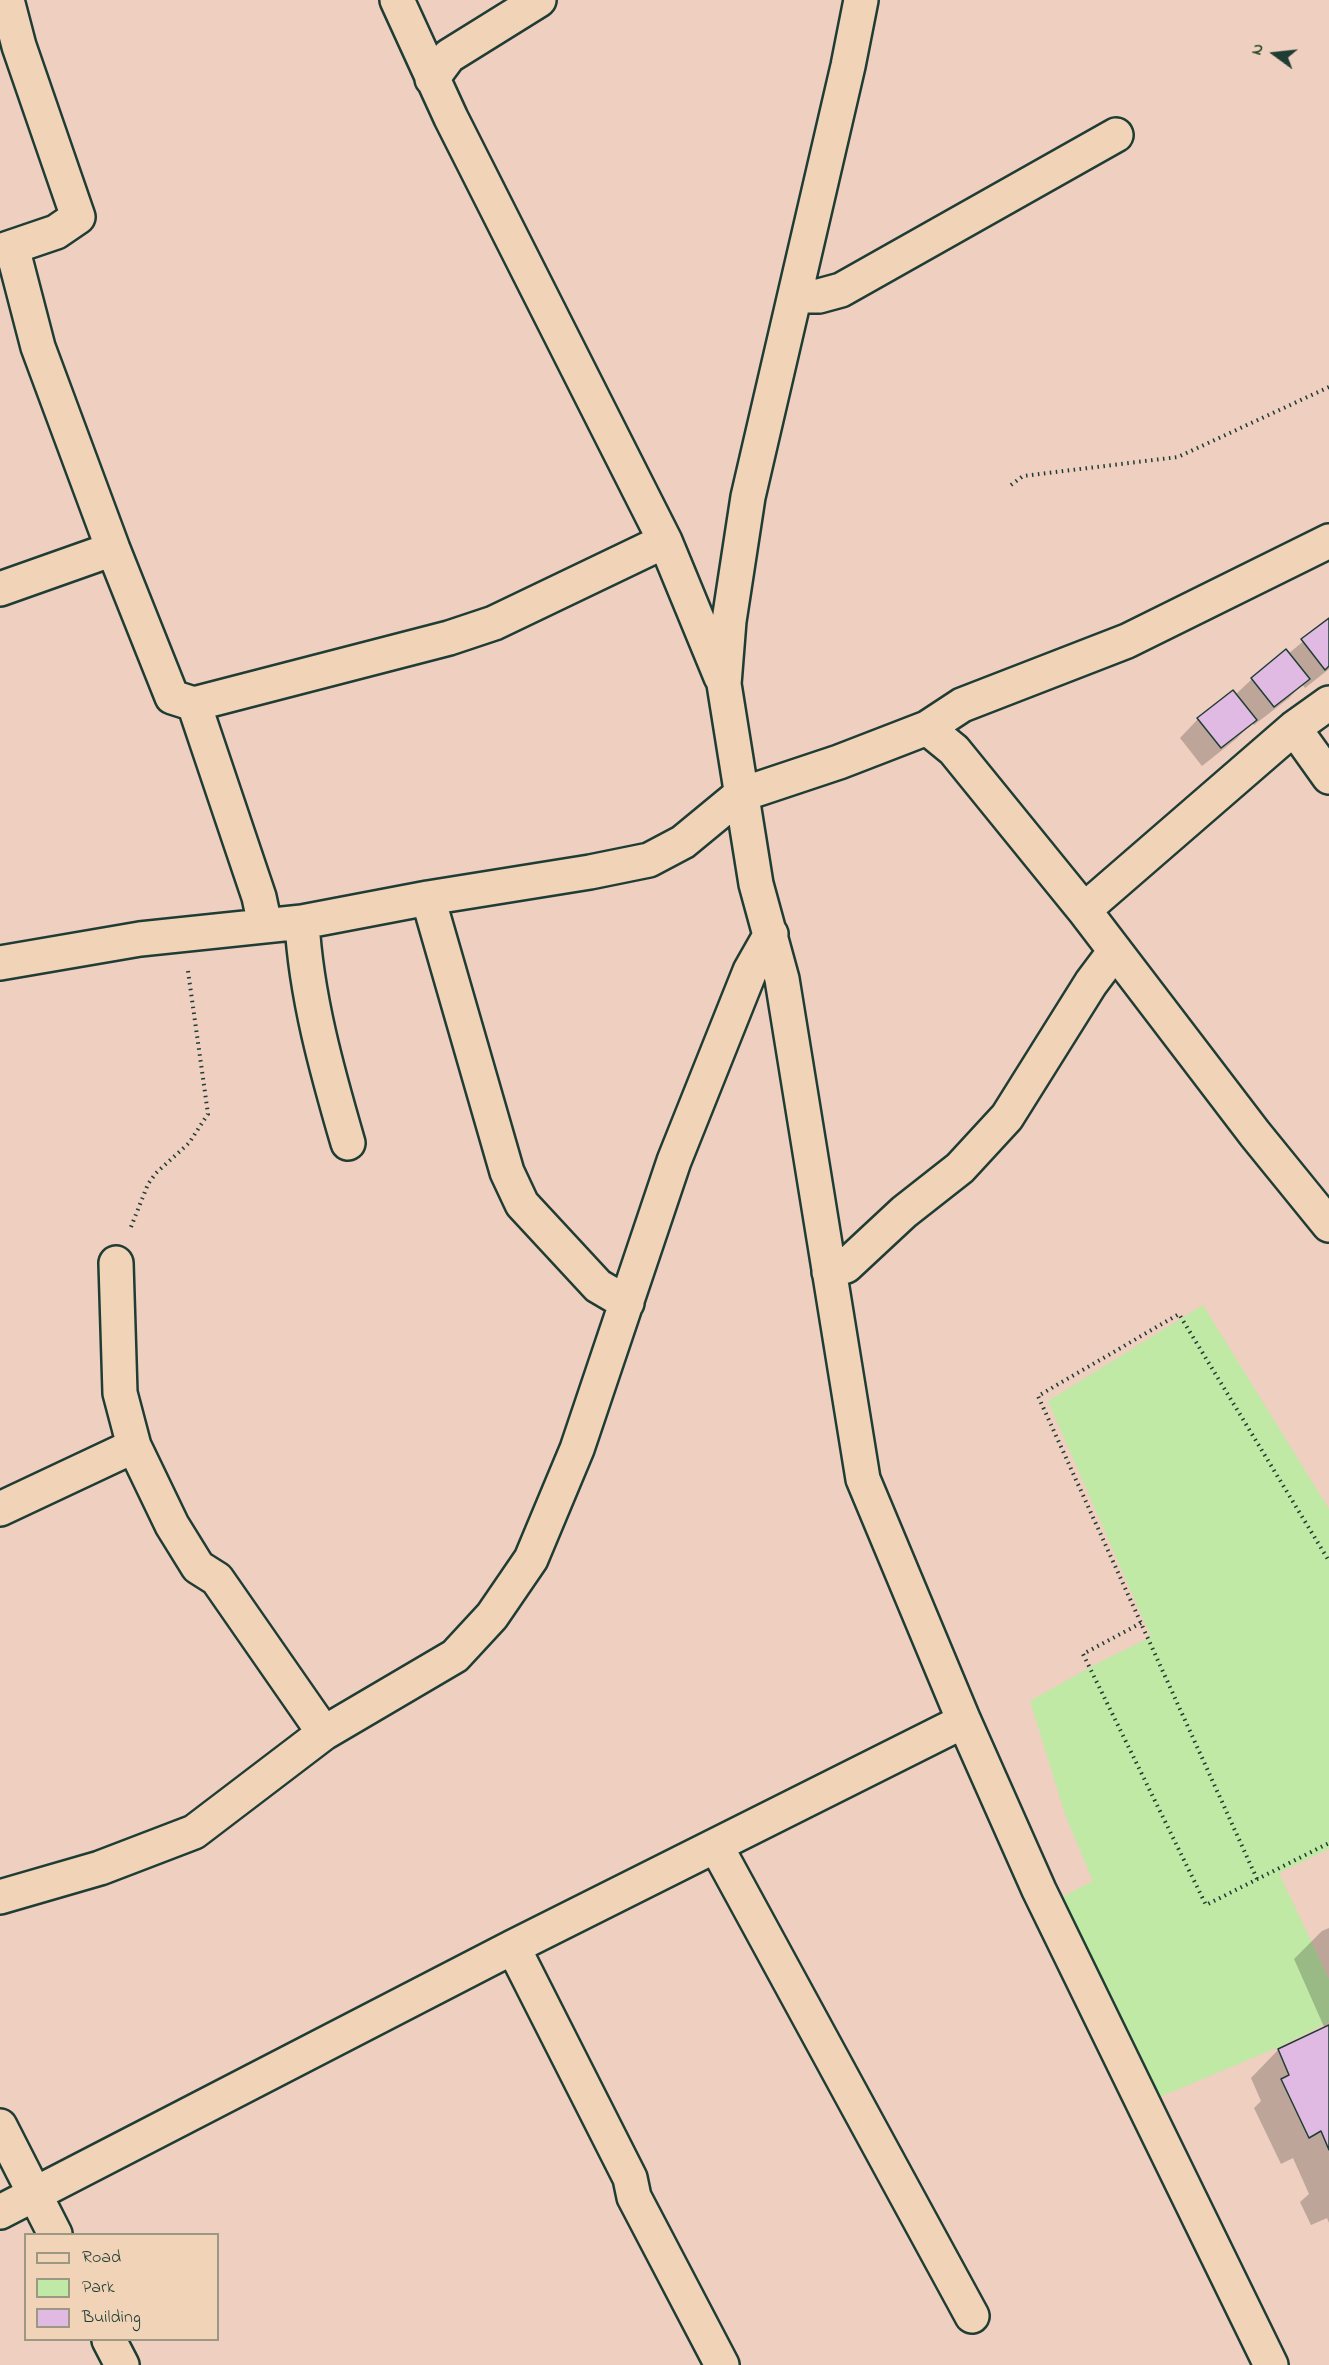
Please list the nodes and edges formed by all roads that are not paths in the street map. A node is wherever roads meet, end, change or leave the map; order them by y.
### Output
1 (7, 0) edge
2 (397, 0) edge
3 (539, 0) edge
4 (861, 0) edge
5 (432, 79) junction
6 (1116, 135) dead end
7 (6, 249) edge
8 (795, 296) junction
9 (664, 541) junction
10 (1329, 541) edge
11 (113, 549) junction
12 (0, 589) edge
13 (724, 684) junction
14 (1329, 703) edge
15 (194, 704) junction
16 (927, 728) junction
17 (1294, 728) junction
18 (1329, 777) edge
19 (740, 795) junction
20 (428, 898) junction
21 (1084, 910) junction
22 (302, 922) junction
23 (265, 925) junction
24 (771, 934) junction
25 (1115, 951) junction
26 (0, 963) edge
27 (348, 1143) dead end
28 (1329, 1225) edge
29 (116, 1263) road end
30 (829, 1272) junction
31 (627, 1303) junction
32 (135, 1446) junction
33 (0, 1509) edge
34 (964, 1721) junction
35 (324, 1733) junction
36 (716, 1846) junction
37 (0, 1897) edge
38 (513, 1947) junction
39 (0, 2126) edge
40 (34, 2194) junction
41 (0, 2212) edge
42 (54, 2233) edge
43 (972, 2316) dead end
44 (110, 2341) edge
45 (122, 2365) edge
46 (722, 2365) edge
47 (1271, 2365) edge

1 - 7 street
2 - 5 street
3 - 5 street
4 - 8 street
5 - 9 street
6 - 8 street
7 - 11 street
8 - 13 street
9 - 13 street
9 - 15 street
10 - 16 street
11 - 12 street
11 - 15 street
13 - 19 street
14 - 17 street
15 - 23 street
16 - 19 street
16 - 21 street
17 - 18 street
17 - 21 street
19 - 20 street
19 - 24 street
20 - 22 street
20 - 31 street
21 - 25 street
22 - 23 street
22 - 27 street
23 - 26 street
24 - 30 street
24 - 31 street
25 - 28 street
25 - 30 street
29 - 32 street
30 - 34 street
31 - 35 street
32 - 33 street
32 - 35 street
34 - 36 street
34 - 47 street
35 - 37 street
36 - 38 street
36 - 43 street
38 - 40 street
38 - 46 street
39 - 40 street
40 - 41 street
40 - 42 street
44 - 45 street

